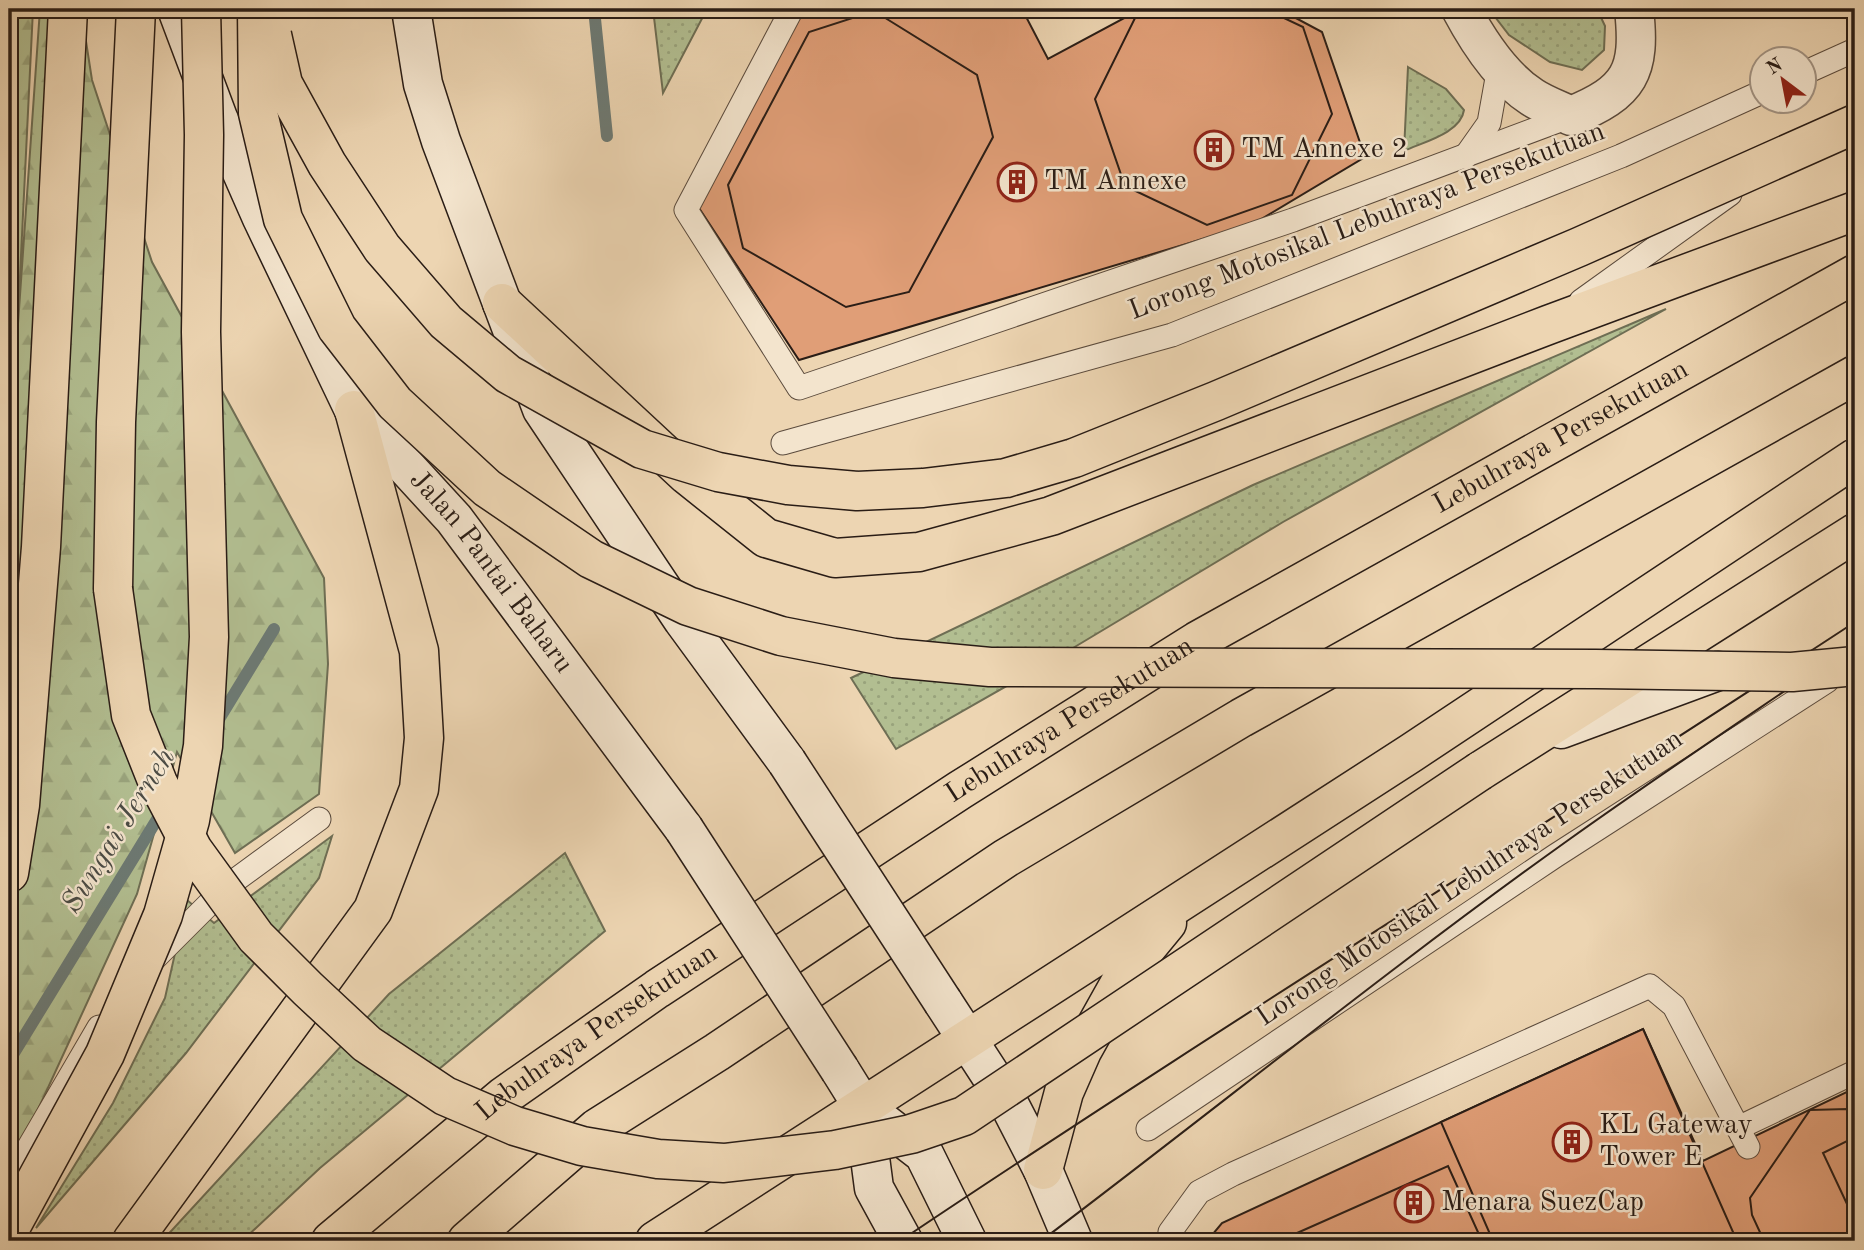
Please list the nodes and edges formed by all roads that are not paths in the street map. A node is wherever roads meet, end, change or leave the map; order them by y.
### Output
1 (68, 9) edge
2 (136, 9) edge
3 (177, 9) edge
4 (201, 9) edge
5 (257, 9) edge
6 (266, 9) edge
7 (411, 9) edge
8 (792, 9) edge
9 (1461, 9) edge
10 (1634, 9) edge
11 (1855, 50) edge
12 (1499, 67) junction
13 (1818, 67) edge
14 (1748, 98) edge
15 (1855, 104) edge
16 (1571, 116) junction
17 (1855, 124) edge
18 (1465, 157) junction
19 (1855, 211) edge
20 (1855, 274) edge
21 (502, 303) junction
22 (1548, 325) junction
23 (1855, 375) edge
24 (354, 411) junction
25 (783, 443) dead end
26 (1855, 458) edge
27 (1855, 533) edge
28 (1846, 669) edge
29 (1521, 744) junction
30 (319, 819) dead end
31 (9, 873) edge
32 (1191, 894) junction
33 (967, 1040) junction
34 (1855, 1072) edge
35 (863, 1107) junction
36 (1148, 1129) dead end
37 (1043, 1170) junction
38 (9, 1181) edge
39 (9, 1230) edge
40 (129, 1238) edge
41 (331, 1241) edge
42 (467, 1241) edge
43 (655, 1241) edge
44 (902, 1241) edge
45 (967, 1241) edge
46 (1073, 1241) edge
47 (1169, 1241) edge

1 - 31 highway
2 - 29 highway, bridge
3 - 24 main road, Jalan Pantai Baharu
4 - 39 highway, bridge
5 - 28 highway, bridge
6 - 17 highway, bridge
7 - 21 main road
8 - 18 lane
9 - 12 main road
10 - 16 main road
11 - 13 lane
12 - 16 main road
12 - 18 lane
14 - 25 lane, Lorong Motosikal Lebuhraya Persekutuan
15 - 22 lane
16 - 18 lane
19 - 22 highway
20 - 41 highway, Lebuhraya Persekutuan
21 - 22 highway
21 - 33 main road, bridge
23 - 42 highway
24 - 35 main road, Jalan Pantai Baharu, bridge
24 - 40 highway
26 - 32 highway
27 - 29 highway
28 - 29 main road
28 - 36 lane, Lorong Motosikal Lebuhraya Persekutuan
30 - 38 lane
32 - 33 highway
32 - 37 highway
33 - 35 highway
33 - 37 main road
34 - 47 lane
35 - 43 highway
35 - 44 main road
35 - 45 main road
37 - 46 main road

